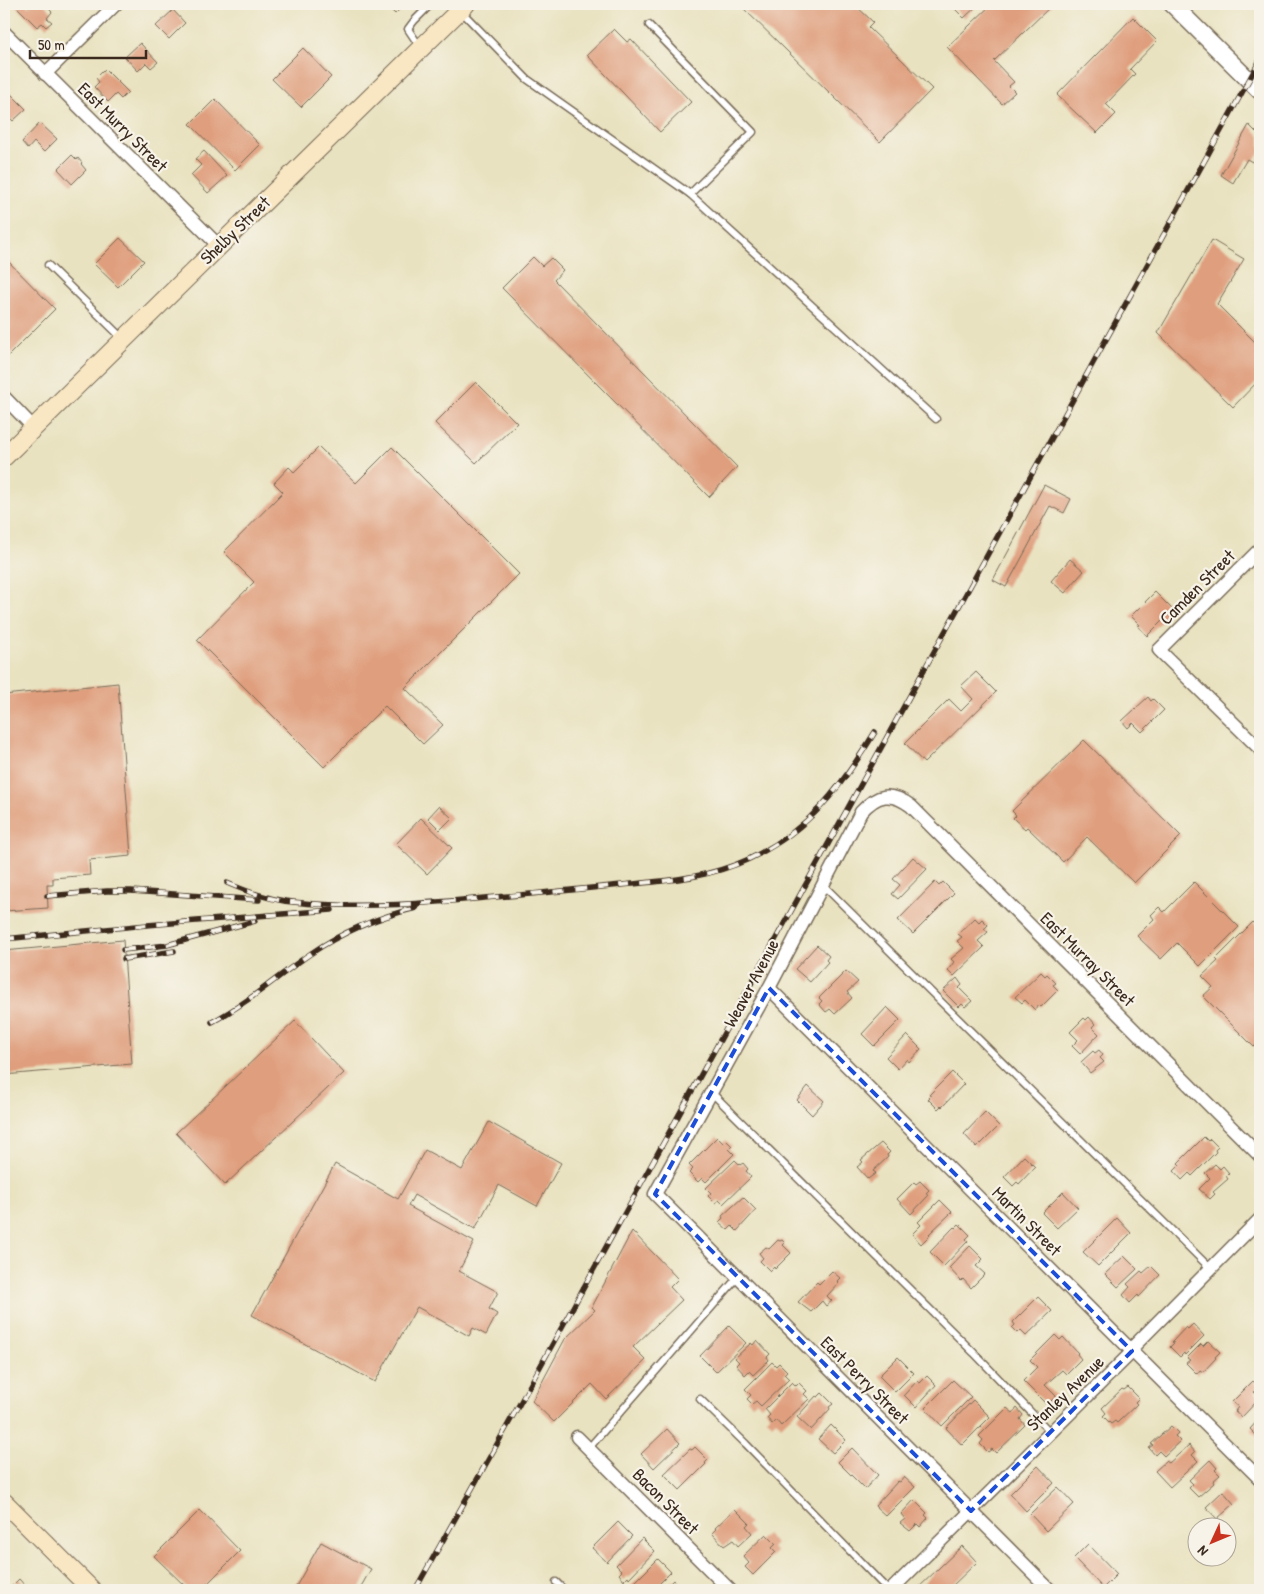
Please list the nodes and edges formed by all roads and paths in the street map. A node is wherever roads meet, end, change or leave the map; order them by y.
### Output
1 (116, 4) edge
2 (432, 4) edge
3 (1172, 4) edge
4 (463, 7) edge
5 (649, 25) dead end
6 (4, 32) edge
7 (421, 48) junction
8 (45, 74) junction
9 (1260, 91) edge
10 (690, 194) junction
11 (219, 246) junction
12 (48, 265) dead end
13 (124, 340) junction
14 (4, 397) edge
15 (936, 419) dead end
16 (34, 428) junction
17 (4, 457) edge
18 (1260, 549) edge
19 (1260, 749) edge
20 (885, 796) joint
21 (823, 885) junction
22 (768, 988) junction
23 (711, 1092) junction
24 (1260, 1156) edge
25 (655, 1194) joint
26 (1260, 1219) edge
27 (1211, 1269) junction
28 (738, 1277) junction
29 (1132, 1351) junction
30 (700, 1399) dead end
31 (1050, 1432) junction
32 (577, 1437) dead end
33 (588, 1449) junction
34 (1260, 1479) edge
35 (4, 1502) edge
36 (971, 1511) junction
37 (556, 1582) dead end
38 (92, 1590) edge
39 (564, 1590) edge
40 (730, 1590) edge
41 (889, 1590) edge
42 (1050, 1590) edge

1 - 8 street
2 - 7 lane
3 - 9 street
4 - 7 main road, Shelby Street
4 - 10 lane
5 - 10 lane
6 - 8 street, East Murry Street
7 - 11 main road, Shelby Street
8 - 11 street, East Murry Street
10 - 15 lane
11 - 13 main road, Shelby Street
12 - 13 lane
13 - 16 main road, Shelby Street
14 - 16 street
16 - 17 main road, Shelby Street
18 - 19 street, Camden Street
20 - 21 street, Weaver Avenue
20 - 24 street, East Murray Street
21 - 22 street, Weaver Avenue
21 - 27 lane
22 - 23 street, Weaver Avenue
22 - 29 street, Martin Street
23 - 25 street, Weaver Avenue
23 - 31 lane
25 - 28 street, East Perry Street
26 - 27 street, Stanley Avenue
27 - 29 street, Stanley Avenue
28 - 33 lane
28 - 36 street, East Perry Street
29 - 31 street, Stanley Avenue
29 - 34 street, Martin Street
30 - 41 lane
31 - 36 street, Stanley Avenue
32 - 33 street, Bacon Street
33 - 40 street, Bacon Street
35 - 38 main road
36 - 41 street, Stanley Avenue
36 - 42 street, East Perry Street
37 - 39 lane

